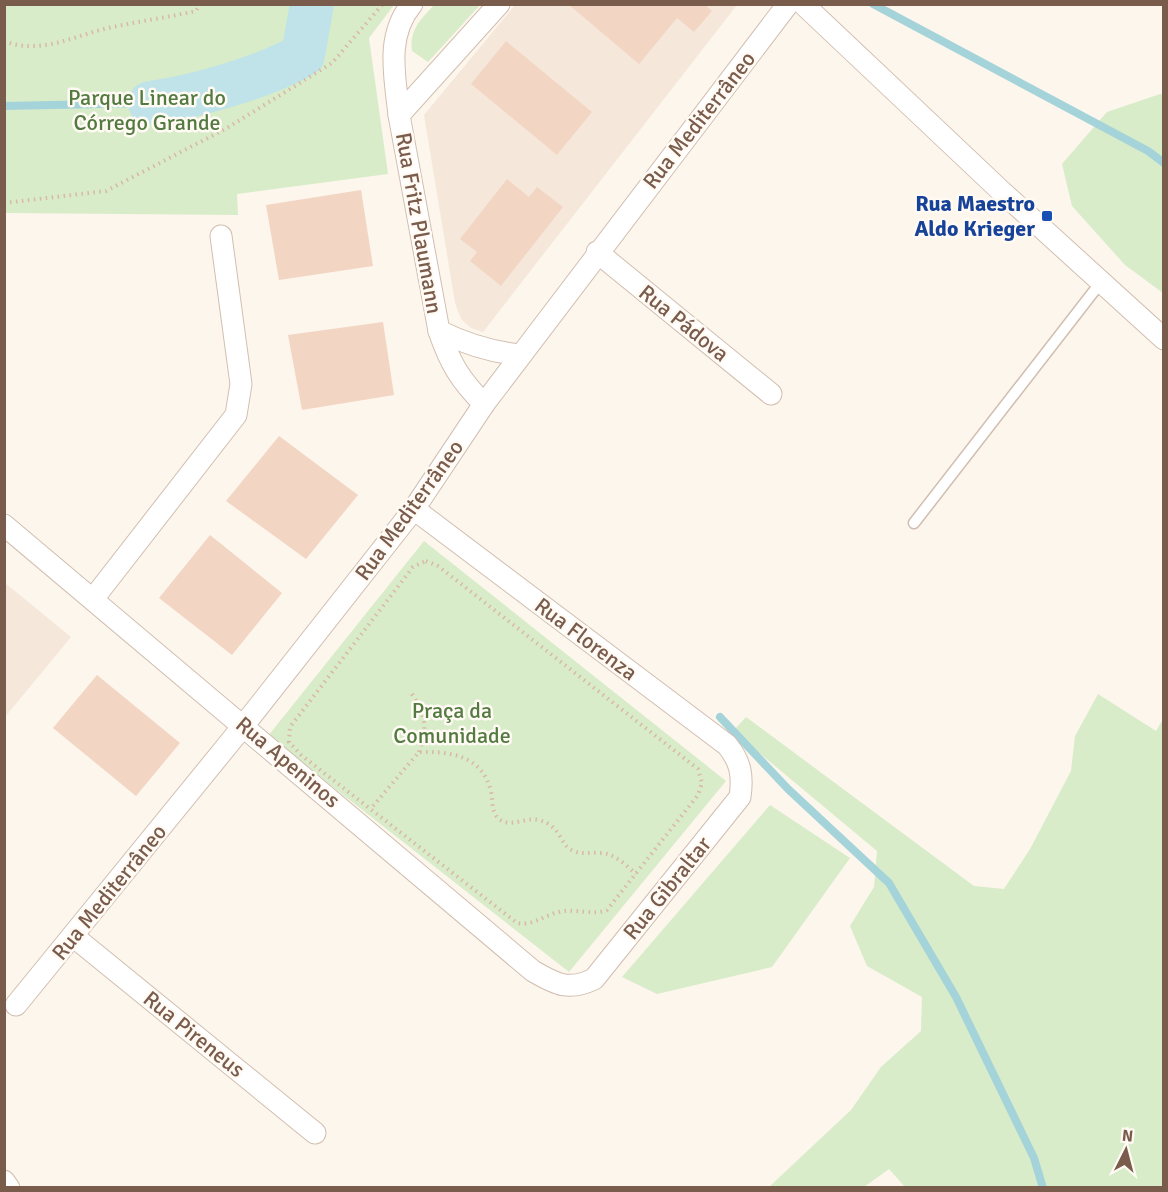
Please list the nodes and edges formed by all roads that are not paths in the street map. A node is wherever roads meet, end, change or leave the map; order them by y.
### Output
1 (412, 4) edge
2 (499, 4) edge
3 (788, 4) edge
4 (803, 4) edge
5 (399, 115) junction
6 (221, 236) dead end
7 (597, 252) junction
8 (1101, 282) junction
9 (439, 331) junction
10 (1164, 339) edge
11 (520, 356) junction
12 (771, 394) dead end
13 (484, 404) junction
14 (414, 509) junction
15 (914, 523) dead end
16 (4, 525) edge
17 (93, 599) junction
18 (244, 725) junction
19 (742, 779) joint
20 (73, 936) junction
21 (577, 987) joint
22 (16, 1005) dead end
23 (315, 1133) dead end
24 (4, 1181) edge
25 (9, 1188) edge

1 - 5 street, Rua Fritz Plaumann
2 - 5 street, Rua Fritz Plaumann
3 - 7 street, Rua Mediterrâneo
4 - 8 street
5 - 9 street, Rua Fritz Plaumann
6 - 17 street
7 - 11 street, Rua Mediterrâneo
7 - 12 street, Rua Pádova
8 - 10 street
8 - 15 lane
9 - 11 street, Rua Fritz Plaumann
9 - 13 street, Rua Fritz Plaumann
11 - 13 street, Rua Mediterrâneo
13 - 14 street, Rua Mediterrâneo
14 - 18 street, Rua Mediterrâneo
14 - 19 street, Rua Florenza
16 - 17 street, Rua Apeninos
17 - 18 street, Rua Apeninos
18 - 20 street, Rua Mediterrâneo
18 - 21 street, Rua Apeninos
19 - 21 street, Rua Gibraltar
20 - 22 street, Rua Mediterrâneo
20 - 23 street, Rua Pireneus
24 - 25 street

